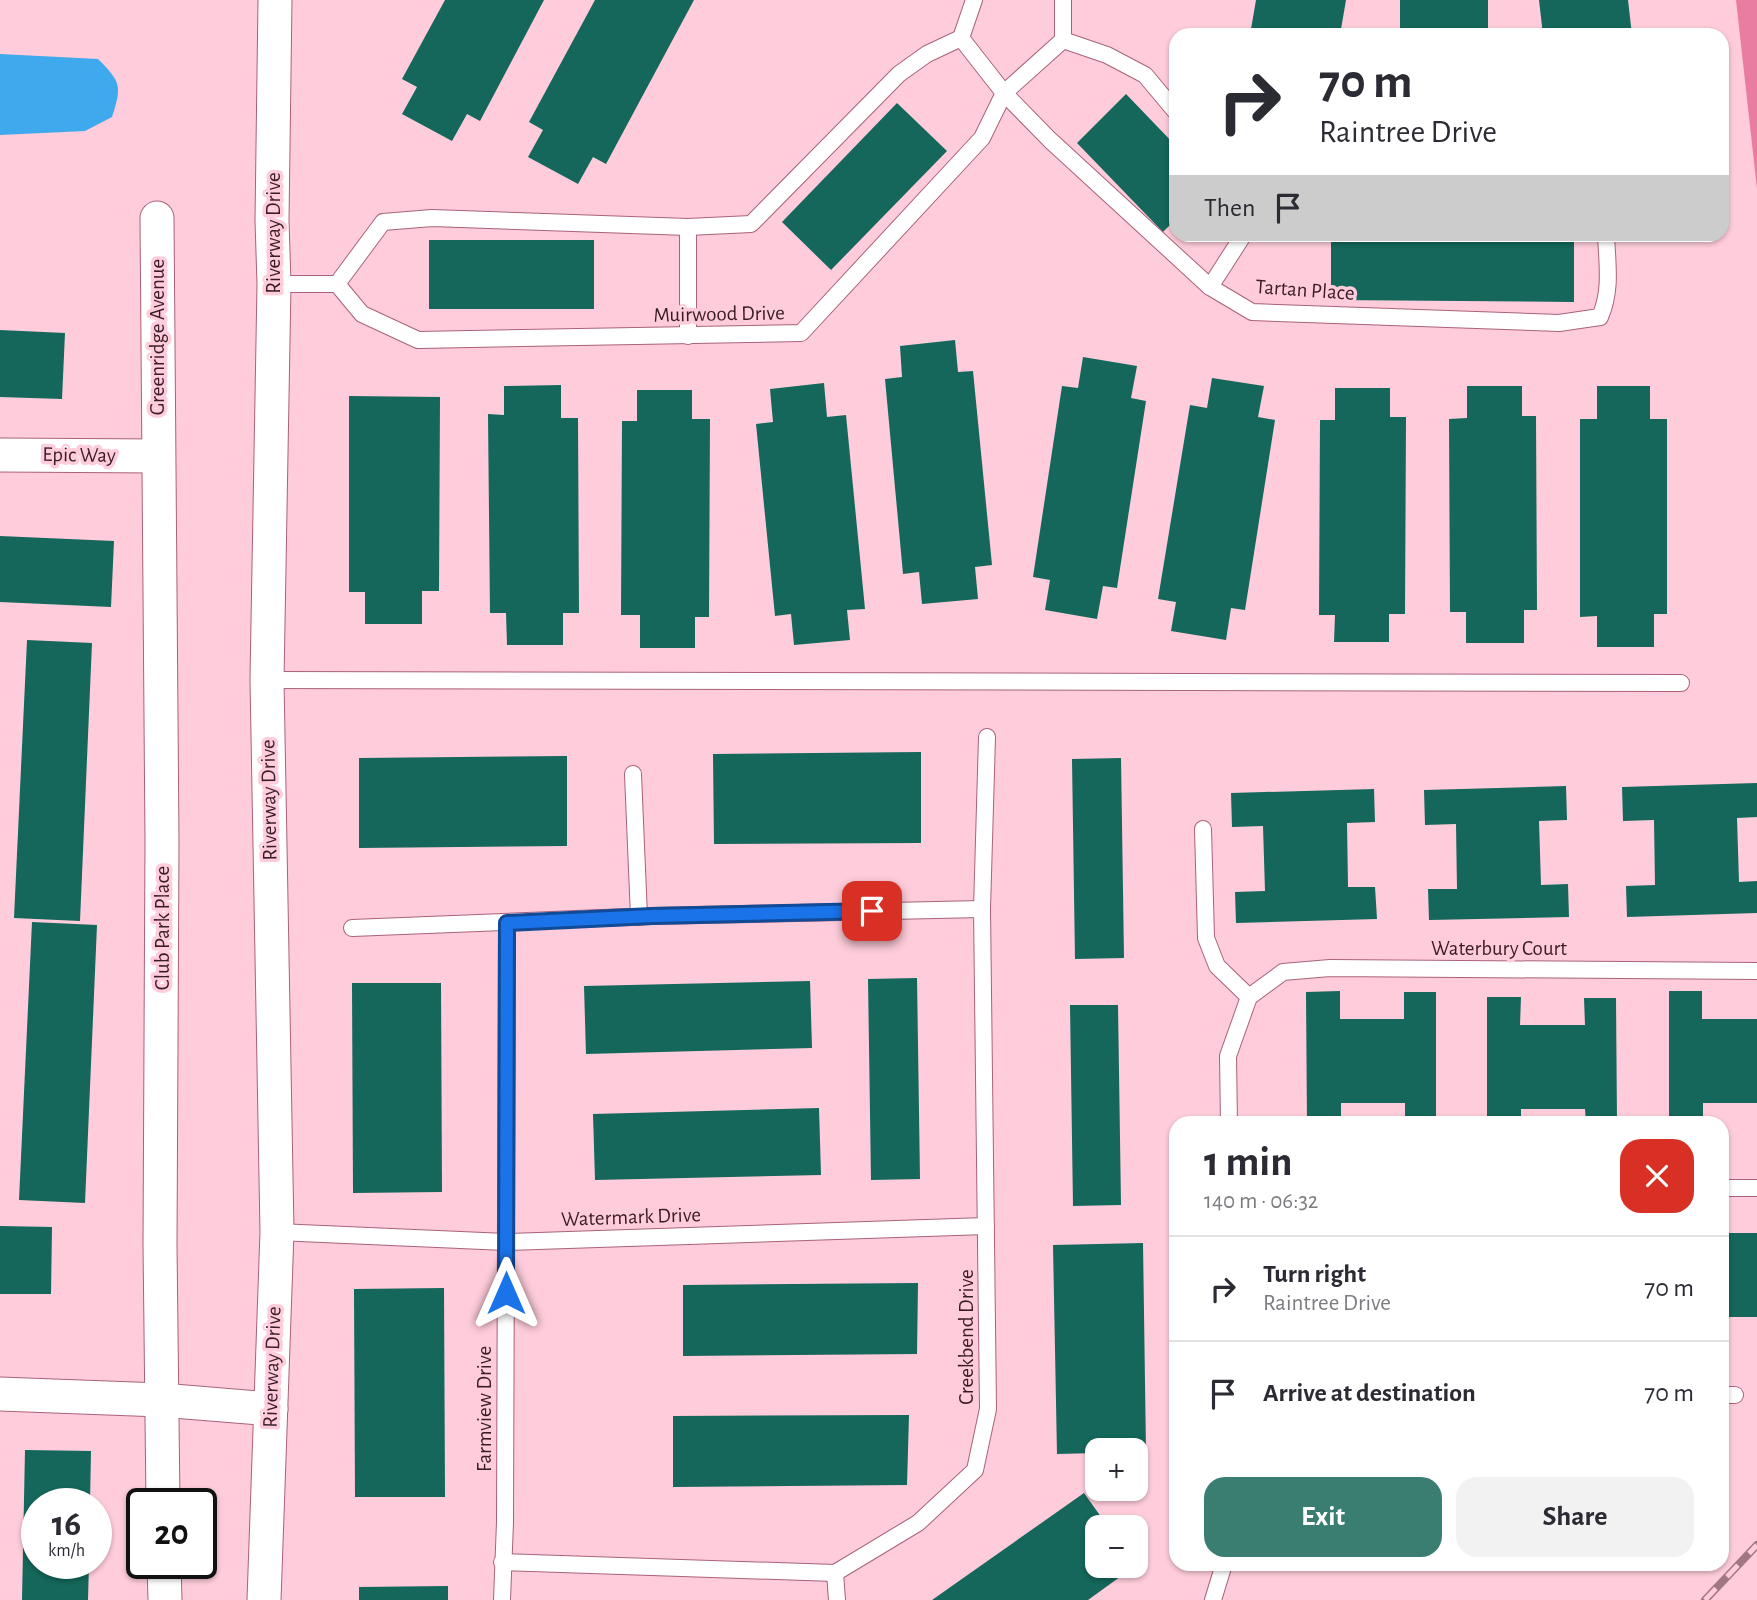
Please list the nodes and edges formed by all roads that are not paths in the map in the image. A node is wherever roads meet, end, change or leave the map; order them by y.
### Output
1 (275, 0) edge
2 (974, 0) edge
3 (1063, 0) edge
4 (961, 38) junction
5 (1063, 40) junction
6 (1004, 93) junction
7 (1169, 104) edge
8 (157, 218) dead end
9 (688, 228) junction
10 (1239, 242) edge
11 (1606, 242) edge
12 (274, 284) junction
13 (337, 284) junction
14 (1210, 287) junction
15 (688, 336) junction
16 (0, 455) edge
17 (158, 456) junction
18 (267, 680) junction
19 (1681, 683) dead end
20 (987, 737) dead end
21 (633, 774) dead end
22 (1203, 829) dead end
23 (982, 909) junction
24 (639, 916) junction
25 (507, 923) junction
26 (352, 928) dead end
27 (1757, 971) edge
28 (1249, 997) junction
29 (1229, 1116) edge
30 (1729, 1188) edge
31 (1757, 1188) edge
32 (986, 1226) junction
33 (277, 1233) junction
34 (506, 1242) junction
35 (0, 1394) edge
36 (161, 1400) junction
37 (271, 1409) junction
38 (163, 1488) edge
39 (502, 1562) junction
40 (1222, 1571) edge
41 (835, 1573) junction
42 (164, 1579) edge
43 (165, 1600) edge
44 (264, 1600) edge
45 (502, 1600) edge
46 (837, 1600) edge
47 (1213, 1600) edge

1 - 12 street, Riverway Drive
2 - 4 lane
3 - 5 lane
4 - 6 lane
4 - 9 lane
5 - 6 lane
5 - 7 lane
6 - 14 lane, Tartan Place
6 - 15 lane, Muirwood Drive
8 - 17 street, Greenridge Avenue
9 - 13 lane
9 - 15 lane
10 - 14 lane
11 - 14 lane, Tartan Place
12 - 13 lane
12 - 18 street, Riverway Drive
13 - 15 lane, Muirwood Drive
16 - 17 street, Epic Way
17 - 36 street, Club Park Place
18 - 19 lane
18 - 33 street, Riverway Drive
20 - 23 lane, Creekbend Drive
21 - 24 lane
22 - 28 lane
23 - 24 lane
23 - 32 lane, Creekbend Drive
24 - 25 lane
25 - 26 lane
25 - 34 lane, Farmview Drive
27 - 28 lane, Waterbury Court
28 - 29 lane
30 - 31 lane
32 - 34 lane, Watermark Drive
32 - 41 lane, Creekbend Drive
33 - 34 lane, Watermark Drive
33 - 37 street, Riverway Drive
34 - 39 lane, Farmview Drive
35 - 36 street
36 - 37 street
36 - 38 street
37 - 44 street, Riverway Drive
39 - 41 lane
39 - 45 lane, Farmview Drive
40 - 47 lane
41 - 46 lane
42 - 43 street

